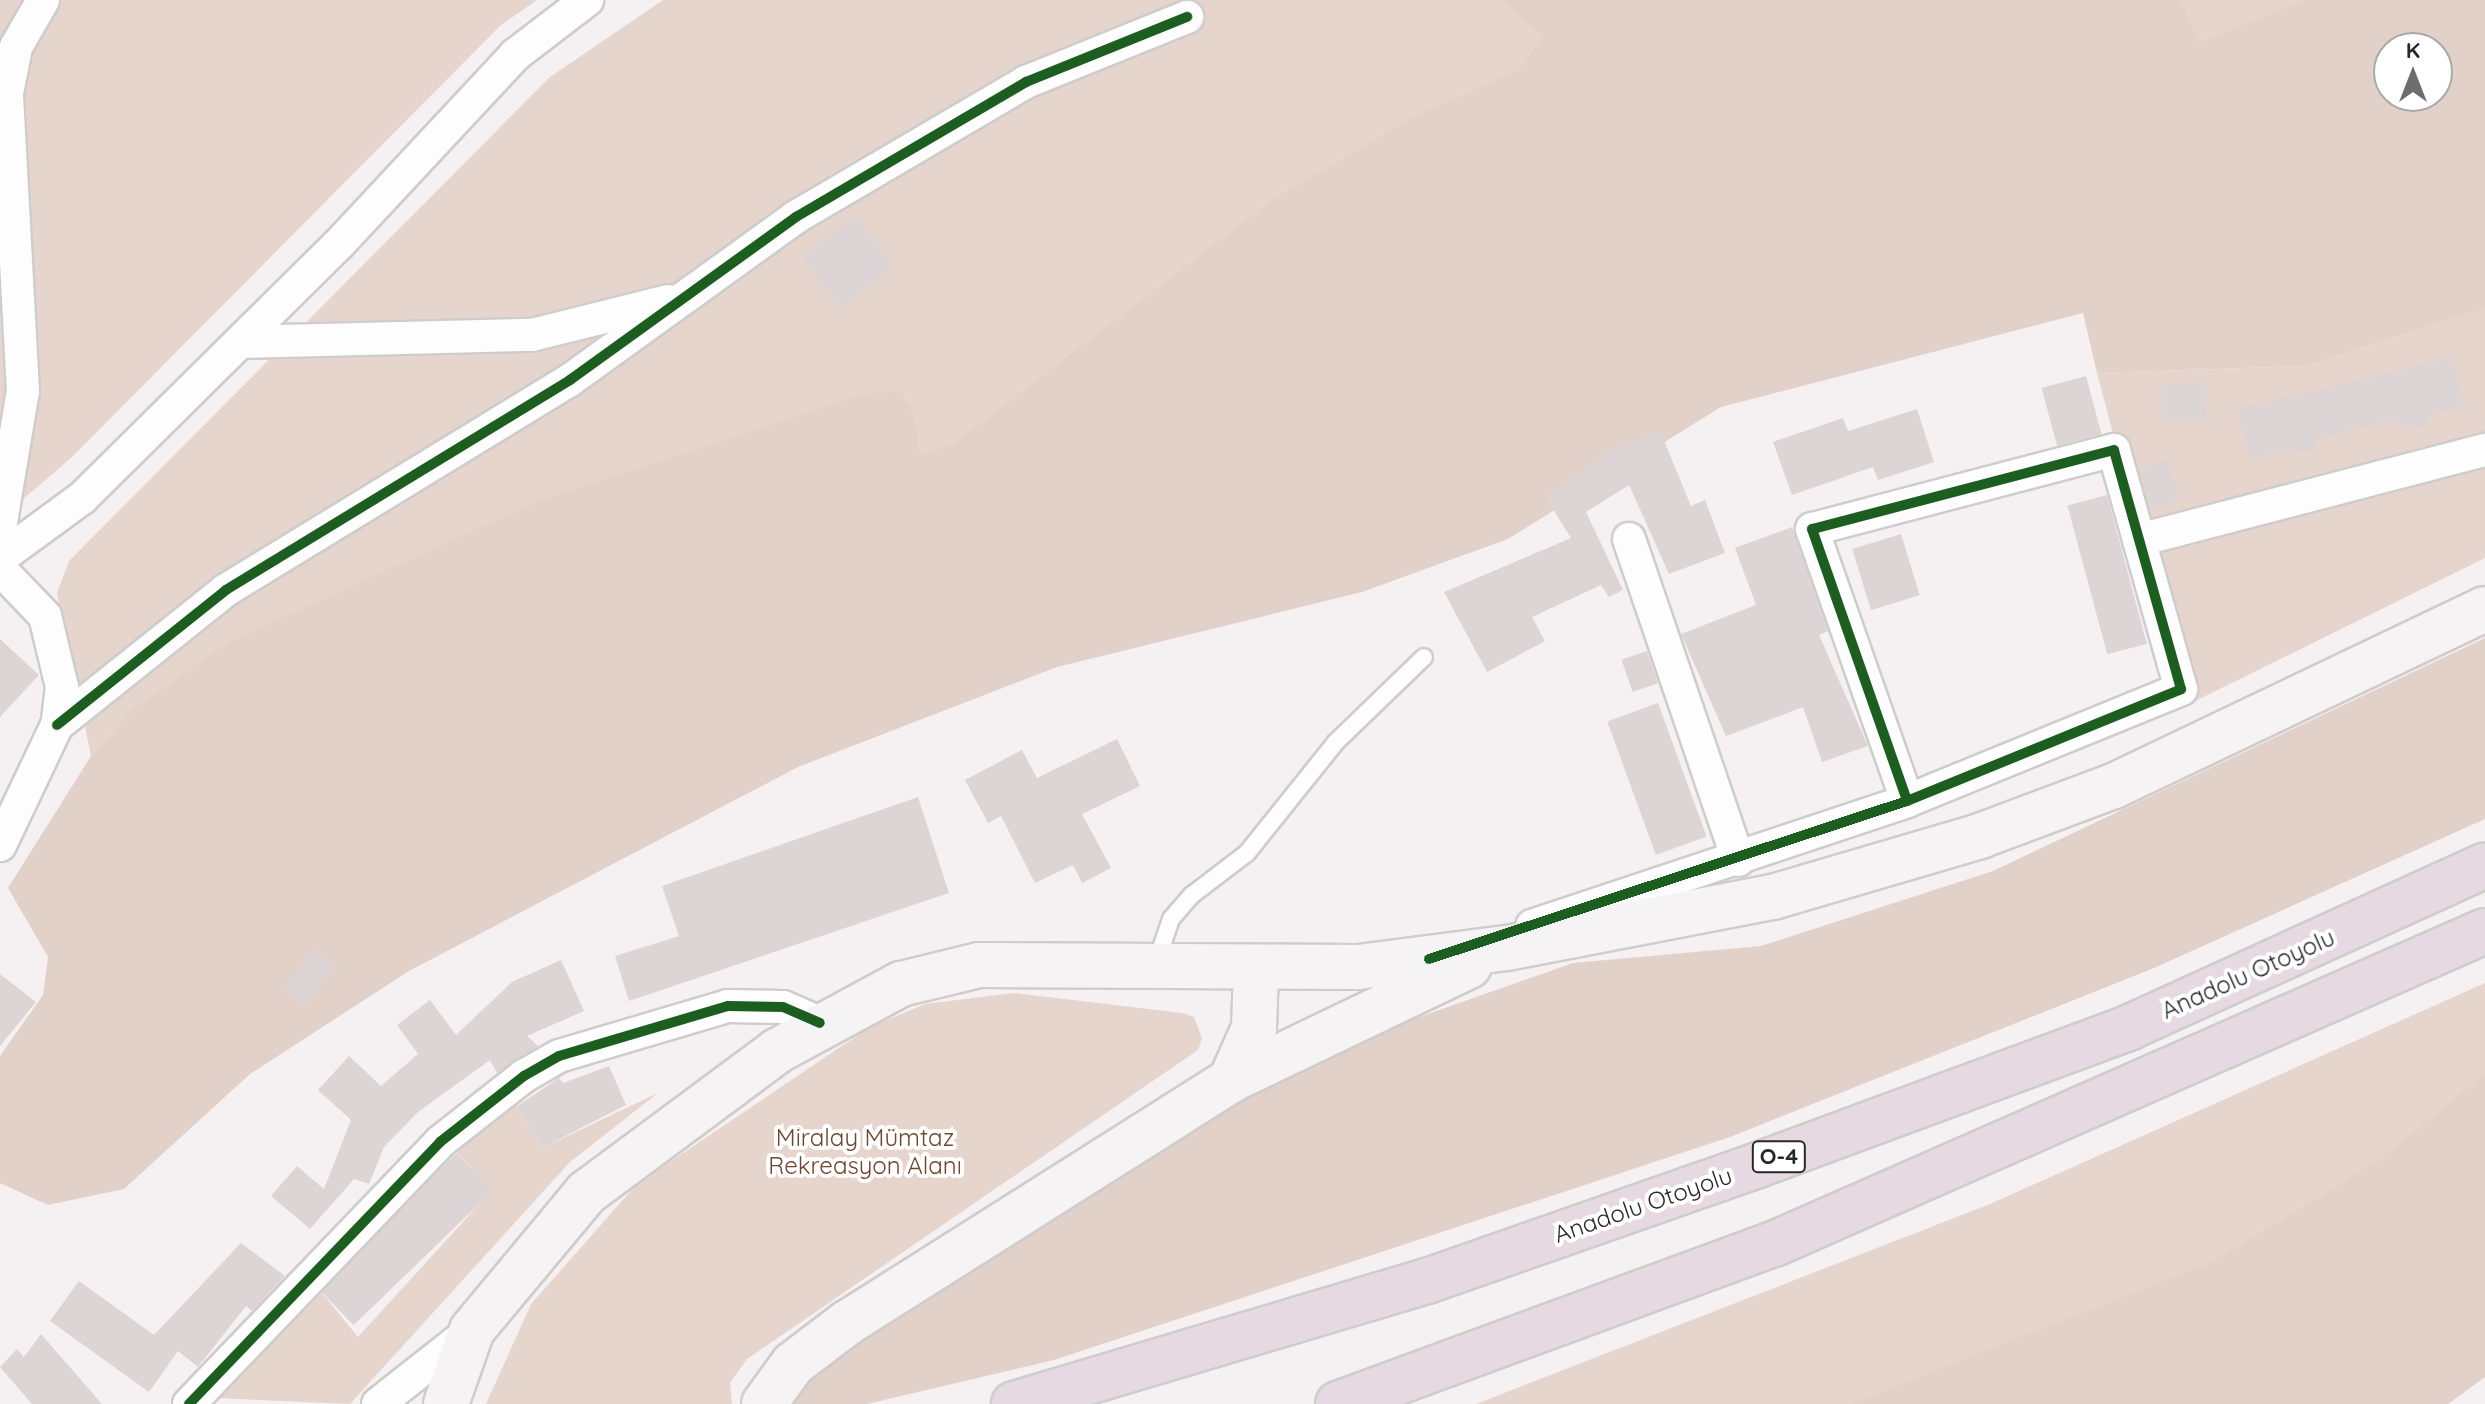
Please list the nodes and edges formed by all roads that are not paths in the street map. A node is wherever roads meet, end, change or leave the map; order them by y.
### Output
1 (43, 0) edge
2 (587, 0) edge
3 (1187, 17) dead end
4 (700, 292) junction
5 (240, 342) junction
6 (2485, 450) edge
7 (0, 528) edge
8 (1629, 539) dead end
9 (2139, 540) junction
10 (0, 558) edge
11 (0, 569) edge
12 (2485, 609) edge
13 (1424, 657) dead end
14 (57, 725) junction
15 (1907, 801) junction
16 (0, 845) edge
17 (1738, 860) junction
18 (2485, 865) edge
19 (2485, 931) edge
20 (1507, 948) junction
21 (1429, 959) junction
22 (1154, 968) junction
23 (1256, 970) junction
24 (820, 1023) junction
25 (1231, 1080) junction
26 (472, 1330) junction
27 (1033, 1399) edge
28 (189, 1404) edge
29 (378, 1404) edge
30 (446, 1404) edge
31 (764, 1404) edge
32 (1338, 1404) edge

1 - 7 street
2 - 5 street
3 - 4 street
4 - 5 street
4 - 14 street
5 - 10 street
6 - 9 street
8 - 17 street
9 - 15 street
9 - 15 street
11 - 14 street
12 - 20 main road
13 - 22 lane
14 - 16 street
15 - 17 street
17 - 21 street
18 - 27 highway, Anadolu Otoyolu / O-4
19 - 32 highway
20 - 21 main road
20 - 25 main road
21 - 23 main road
22 - 23 main road
22 - 24 main road
23 - 25 main road
24 - 26 main road
24 - 28 street
25 - 31 main road
26 - 29 street
26 - 30 main road

